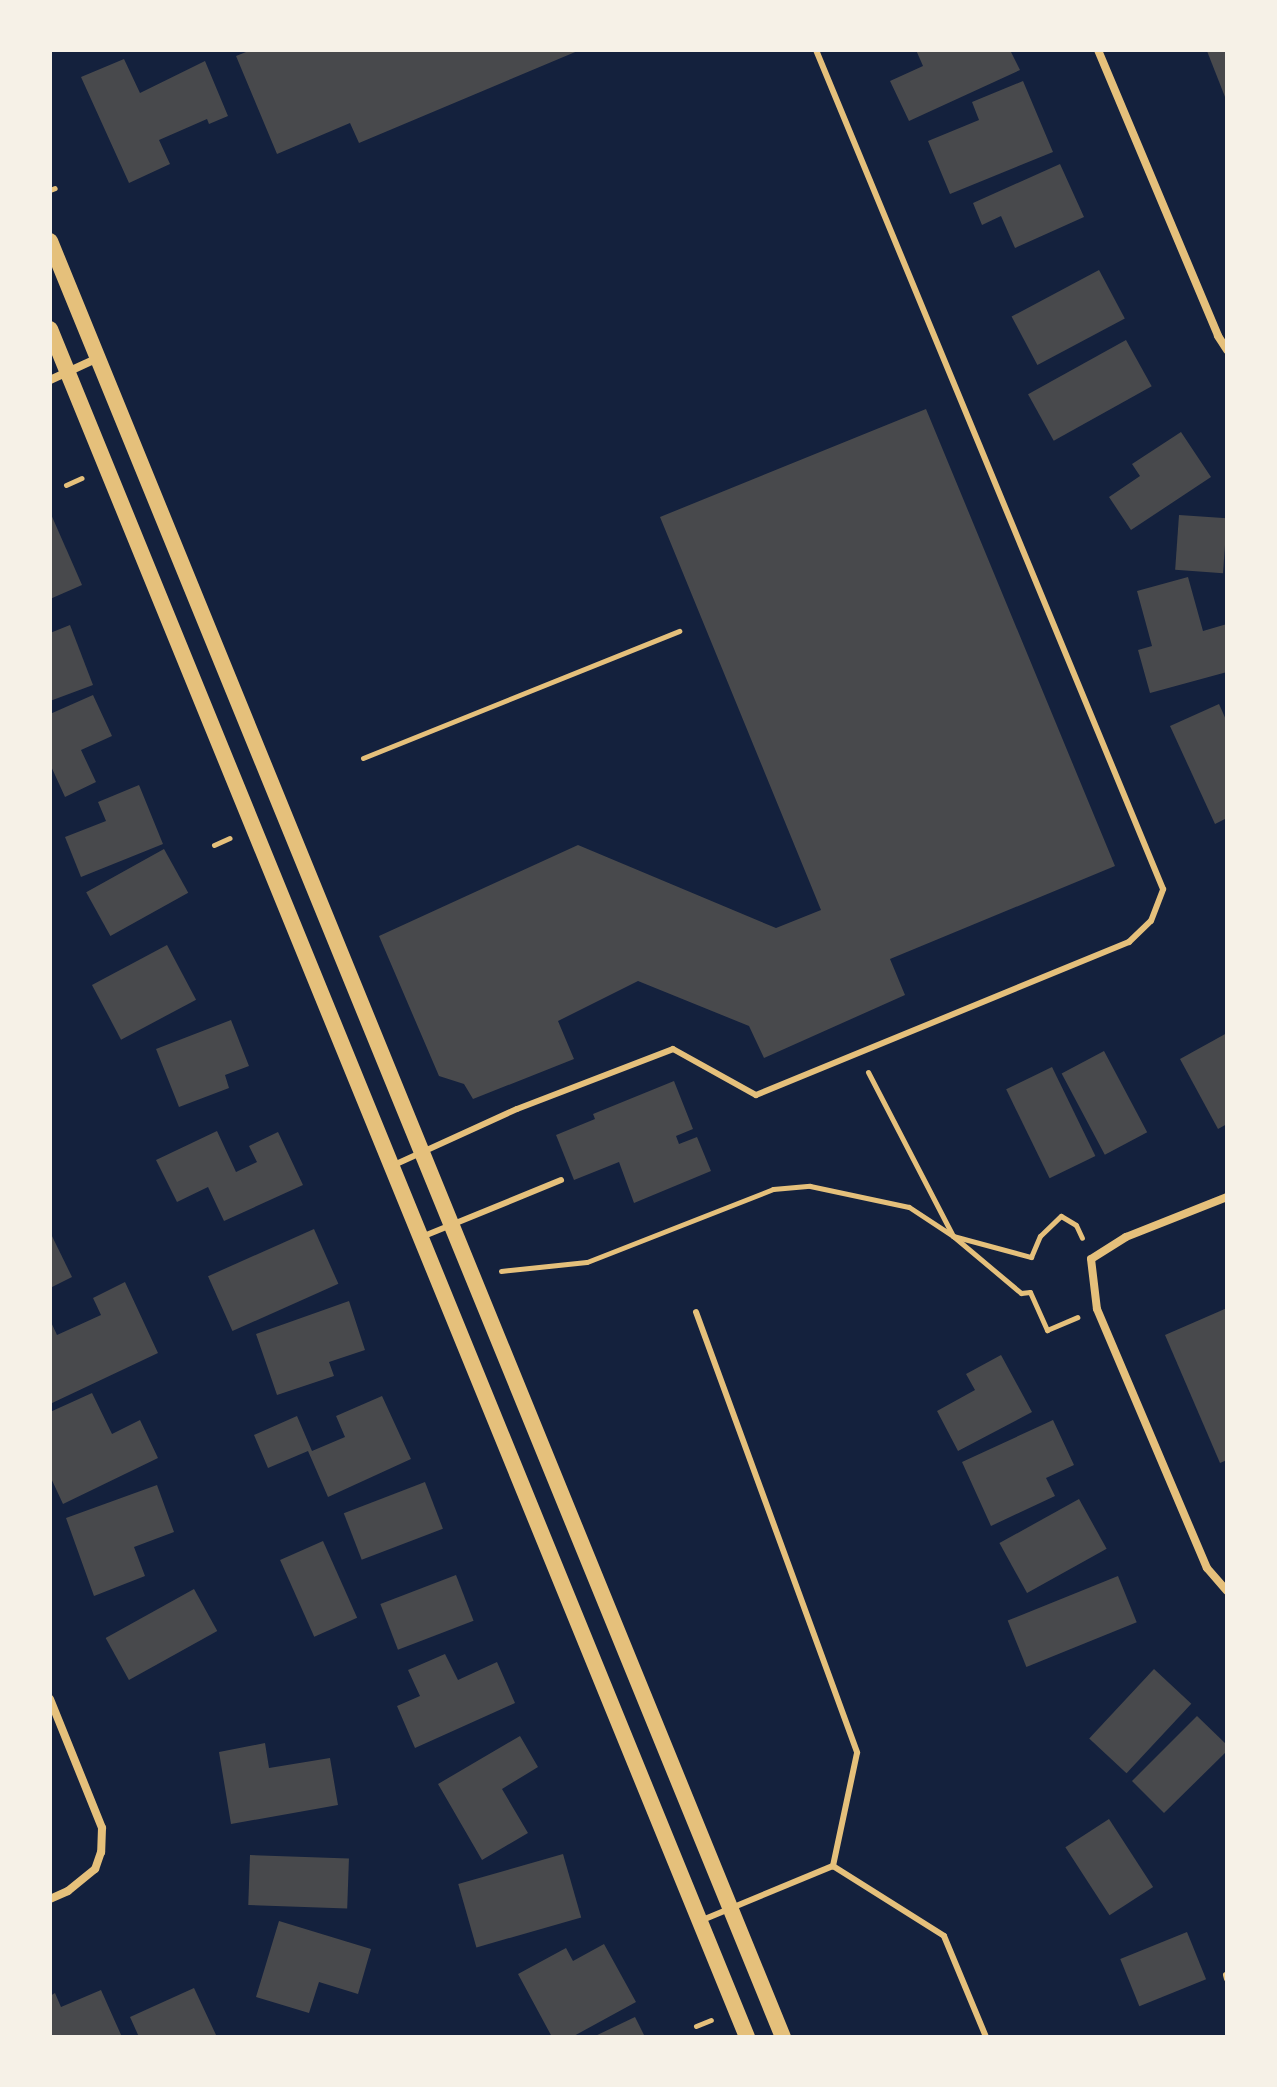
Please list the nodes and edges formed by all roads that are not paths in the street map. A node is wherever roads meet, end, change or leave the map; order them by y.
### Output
1 (816, 50) edge
2 (1098, 50) edge
3 (50, 241) edge
4 (50, 329) edge
5 (1227, 350) edge
6 (98, 358) junction
7 (68, 372) junction
8 (50, 380) edge
9 (423, 1153) junction
10 (393, 1165) junction
11 (561, 1180) dead end
12 (1227, 1197) edge
13 (453, 1224) junction
14 (422, 1237) junction
15 (696, 1312) dead end
16 (1227, 1591) edge
17 (50, 1699) edge
18 (833, 1866) junction
19 (50, 1899) edge
20 (731, 1908) junction
21 (700, 1921) junction
22 (747, 2037) edge
23 (783, 2037) edge
24 (986, 2037) edge

1 - 9 lane
2 - 5 street
3 - 6 main road
4 - 7 main road
6 - 7 street
6 - 9 main road
7 - 8 street
7 - 10 main road
9 - 10 lane
9 - 13 main road
10 - 14 main road
11 - 13 lane
12 - 16 street
13 - 14 lane
13 - 20 main road
14 - 21 main road
15 - 18 lane
17 - 19 street
18 - 20 lane
18 - 24 lane
20 - 21 lane
20 - 23 main road
21 - 22 main road

